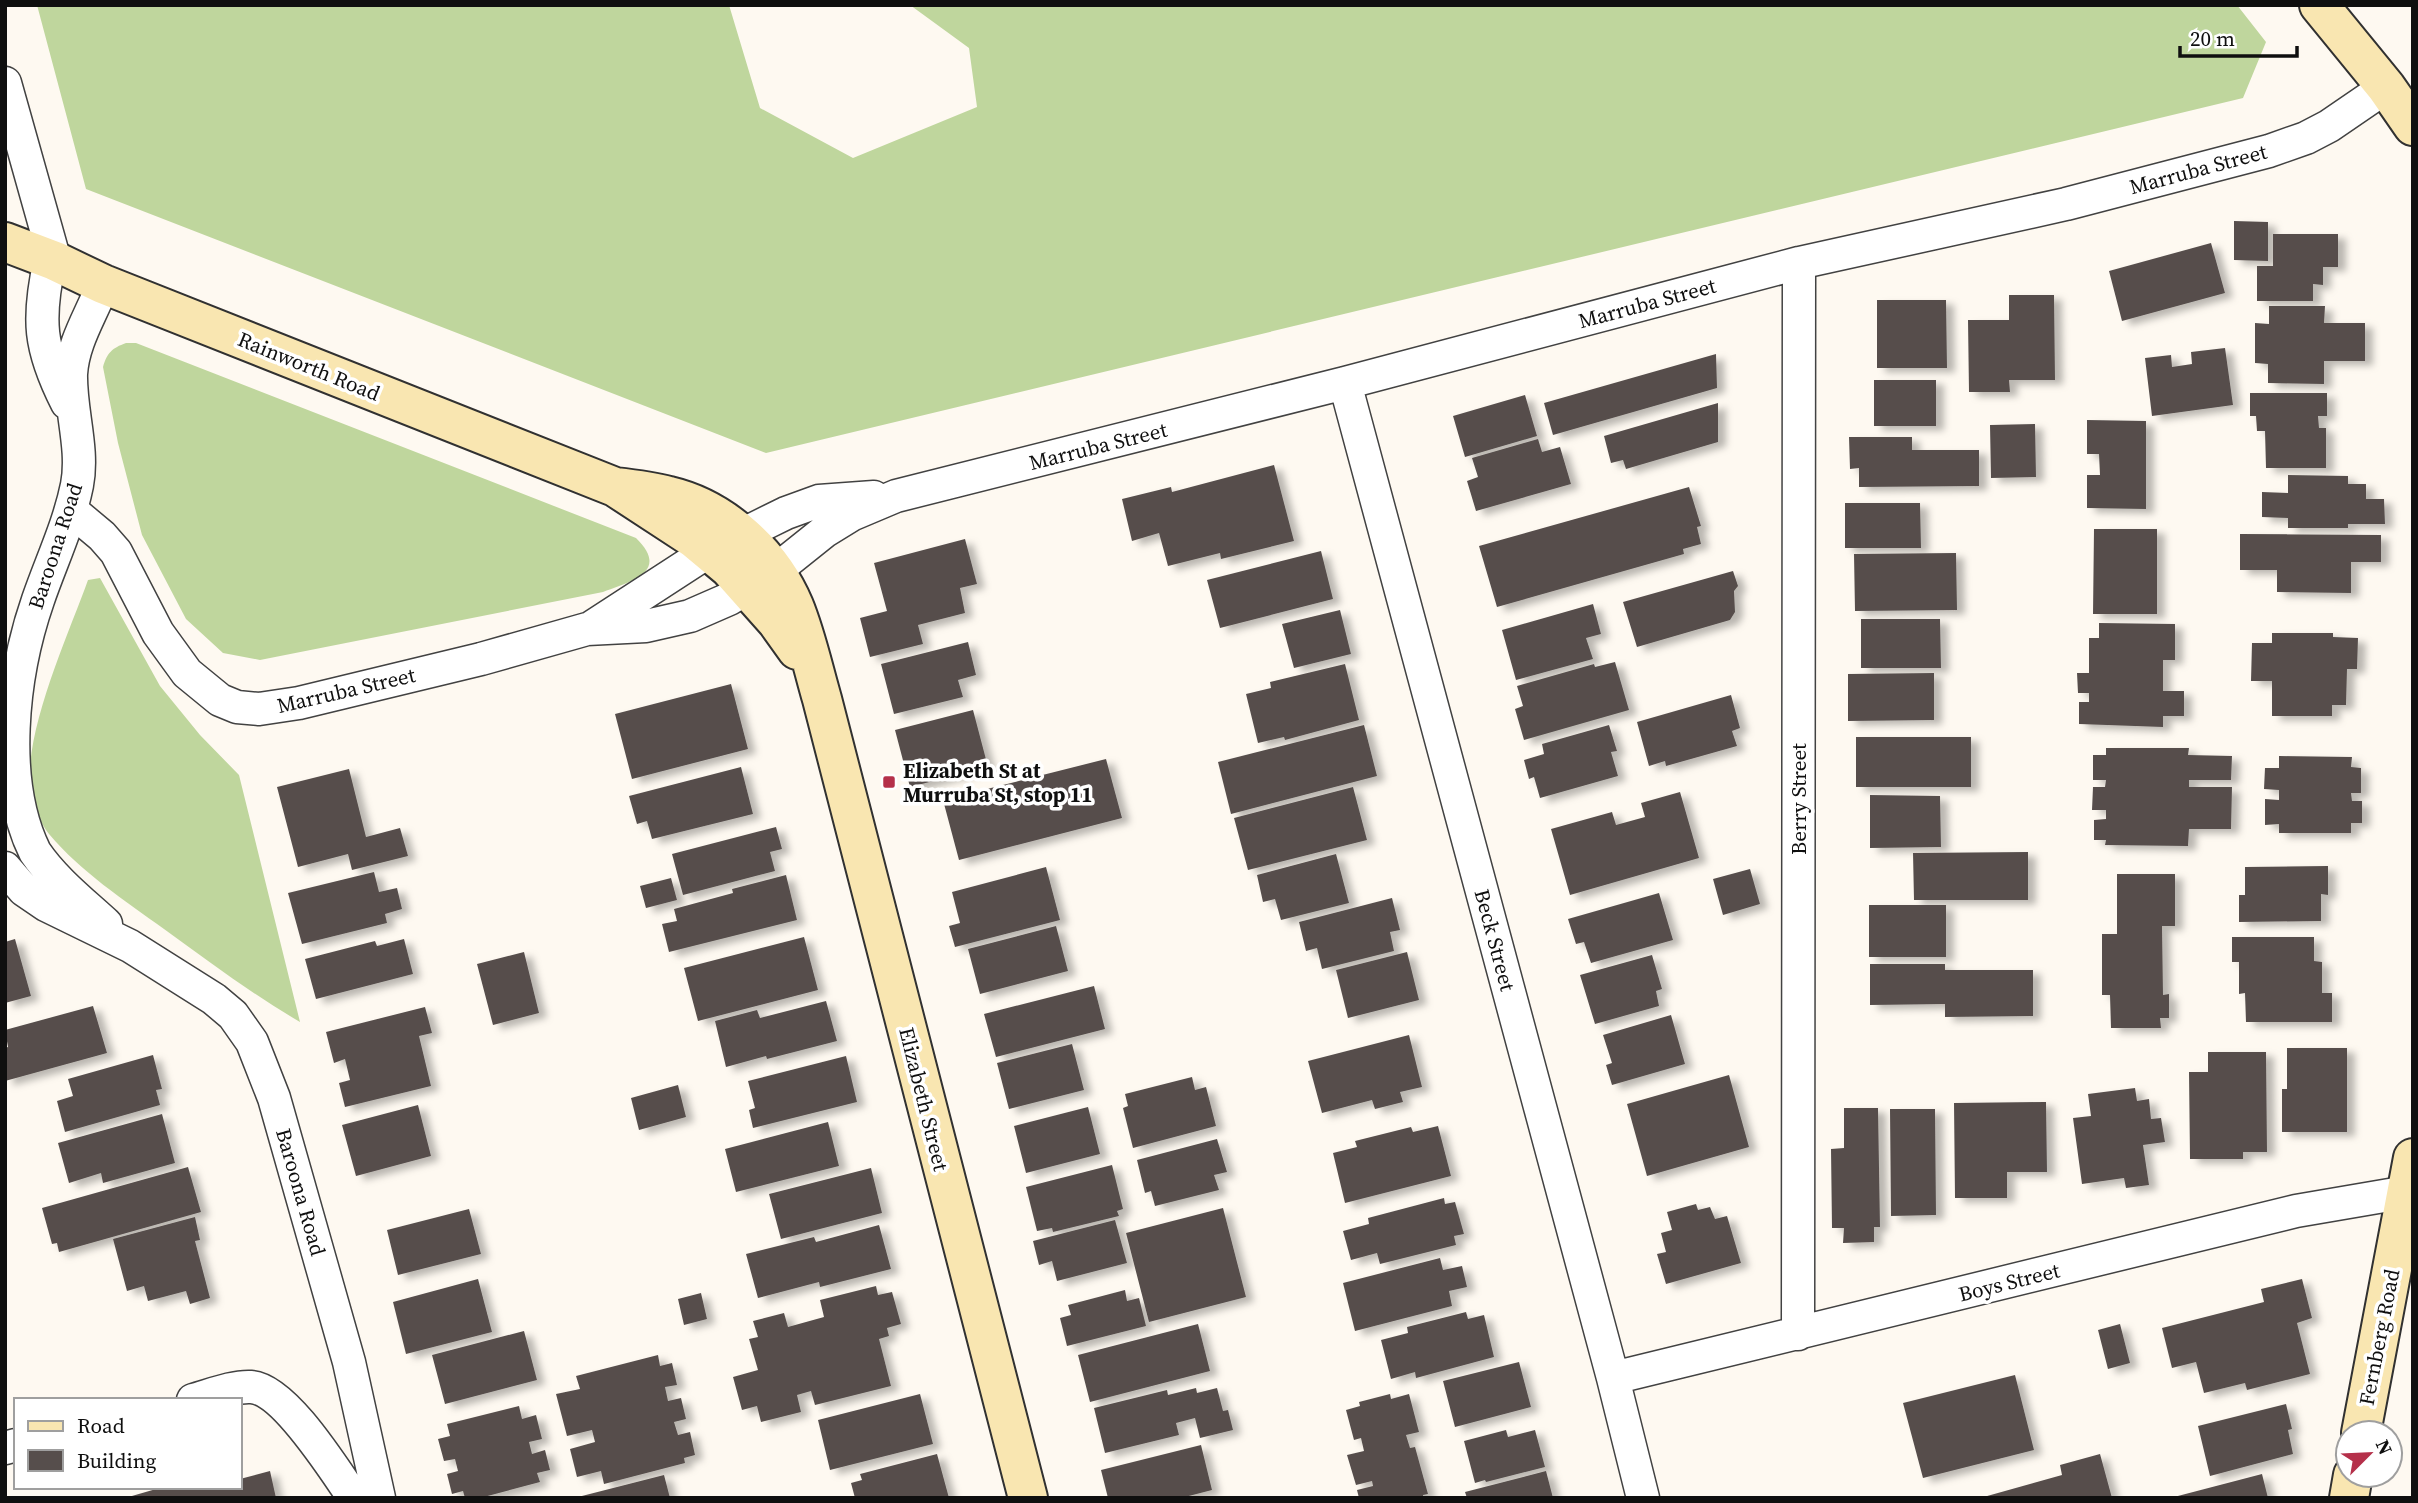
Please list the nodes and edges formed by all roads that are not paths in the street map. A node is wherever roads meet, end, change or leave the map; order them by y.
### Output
1 (2319, 5) edge
2 (5, 83) edge
3 (2386, 87) junction
4 (2413, 126) edge
5 (5, 242) edge
6 (52, 260) junction
7 (1799, 263) junction
8 (103, 284) junction
9 (1345, 383) junction
10 (75, 424) junction
11 (896, 496) junction
12 (71, 510) junction
13 (726, 543) junction
14 (761, 579) junction
15 (587, 629) junction
16 (11, 677) edge
17 (10, 825) edge
18 (5, 868) edge
19 (130, 946) junction
20 (2410, 1181) edge
21 (1798, 1334) junction
22 (1613, 1378) junction
23 (201, 1398) edge
24 (2364, 1419) edge
25 (354, 1498) edge
26 (379, 1498) edge
27 (1028, 1498) edge
28 (1643, 1498) edge

1 - 3 street
2 - 6 street, Baroona Road
3 - 4 street
3 - 7 street, Marruba Street
5 - 6 street, Rainworth Road
6 - 8 street, Rainworth Road
6 - 10 street, Baroona Road
7 - 9 street, Marruba Street
7 - 21 street, Berry Street
8 - 10 street, Baroona Road
8 - 13 street, Rainworth Road
9 - 11 street, Marruba Street
9 - 22 street, Beck Street
10 - 12 street, Baroona Road
11 - 13 street, Marruba Street
11 - 14 street, Marruba Street
12 - 15 street, Marruba Street
12 - 16 street, Baroona Road
13 - 14 street, Elizabeth Street
13 - 15 street, Marruba Street
14 - 15 street, Marruba Street
14 - 27 street, Elizabeth Street
16 - 17 street, Baroona Road
17 - 19 street, Baroona Road
18 - 19 street, Baroona Road
19 - 26 street, Baroona Road
20 - 21 street, Boys Street
20 - 24 street, Fernberg Road
21 - 22 street, Boys Street
22 - 28 street, Beck Street
23 - 25 street

